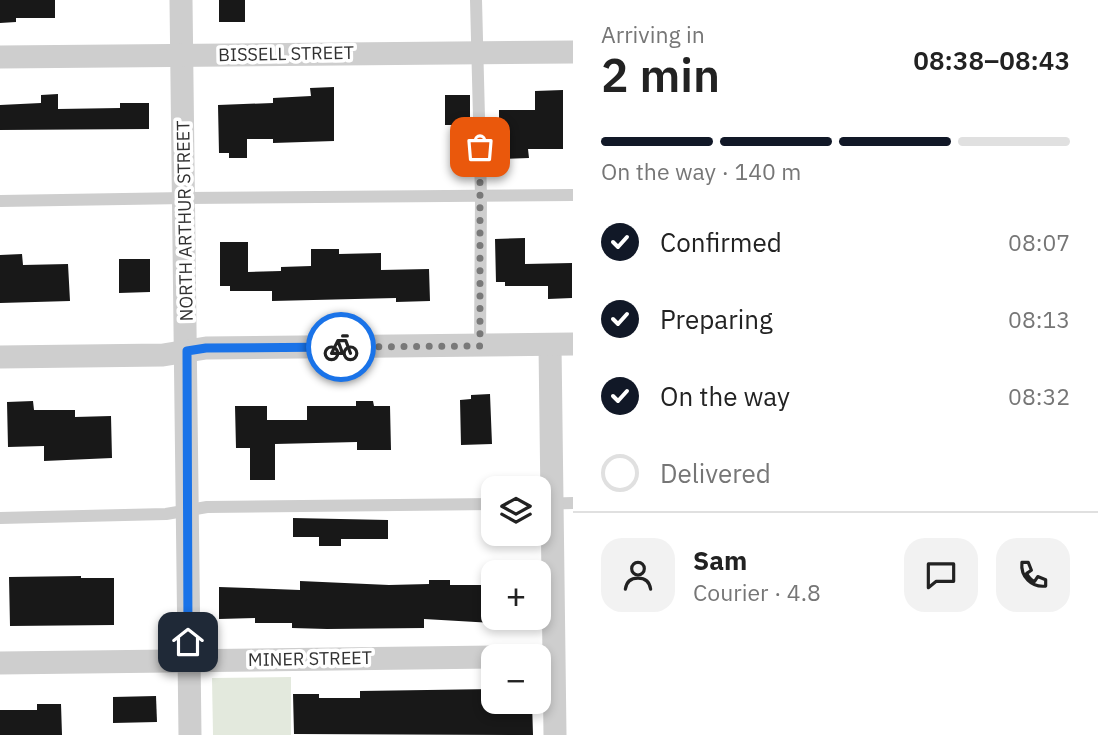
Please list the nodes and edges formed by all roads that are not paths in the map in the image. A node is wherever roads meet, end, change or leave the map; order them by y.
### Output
1 (181, 0) edge
2 (476, 0) edge
3 (573, 52) edge
4 (478, 53) junction
5 (182, 56) junction
6 (0, 57) edge
7 (573, 195) edge
8 (481, 196) junction
9 (185, 198) junction
10 (0, 201) edge
11 (561, 344) edge
12 (480, 346) junction
13 (187, 351) junction
14 (0, 357) edge
15 (555, 503) edge
16 (481, 504) edge
17 (188, 510) junction
18 (0, 518) edge
19 (481, 657) edge
20 (555, 657) edge
21 (188, 660) junction
22 (0, 663) edge
23 (190, 735) edge
24 (555, 735) edge

1 - 5 street, NORTH ARTHUR STREET
2 - 4 lane
3 - 4 street, BISSELL STREET
4 - 5 street, BISSELL STREET
4 - 8 lane
5 - 6 street, BISSELL STREET
5 - 9 street, NORTH ARTHUR STREET
7 - 8 lane
8 - 9 lane
8 - 12 lane
9 - 10 lane
9 - 13 street, NORTH ARTHUR STREET
11 - 12 street
11 - 15 street
12 - 13 street
13 - 14 street
13 - 17 street, NORTH ARTHUR STREET
15 - 20 street
16 - 17 lane
17 - 18 lane
17 - 21 street, NORTH ARTHUR STREET
19 - 21 street, MINER STREET
20 - 24 street
21 - 22 street, MINER STREET
21 - 23 street, NORTH ARTHUR STREET

